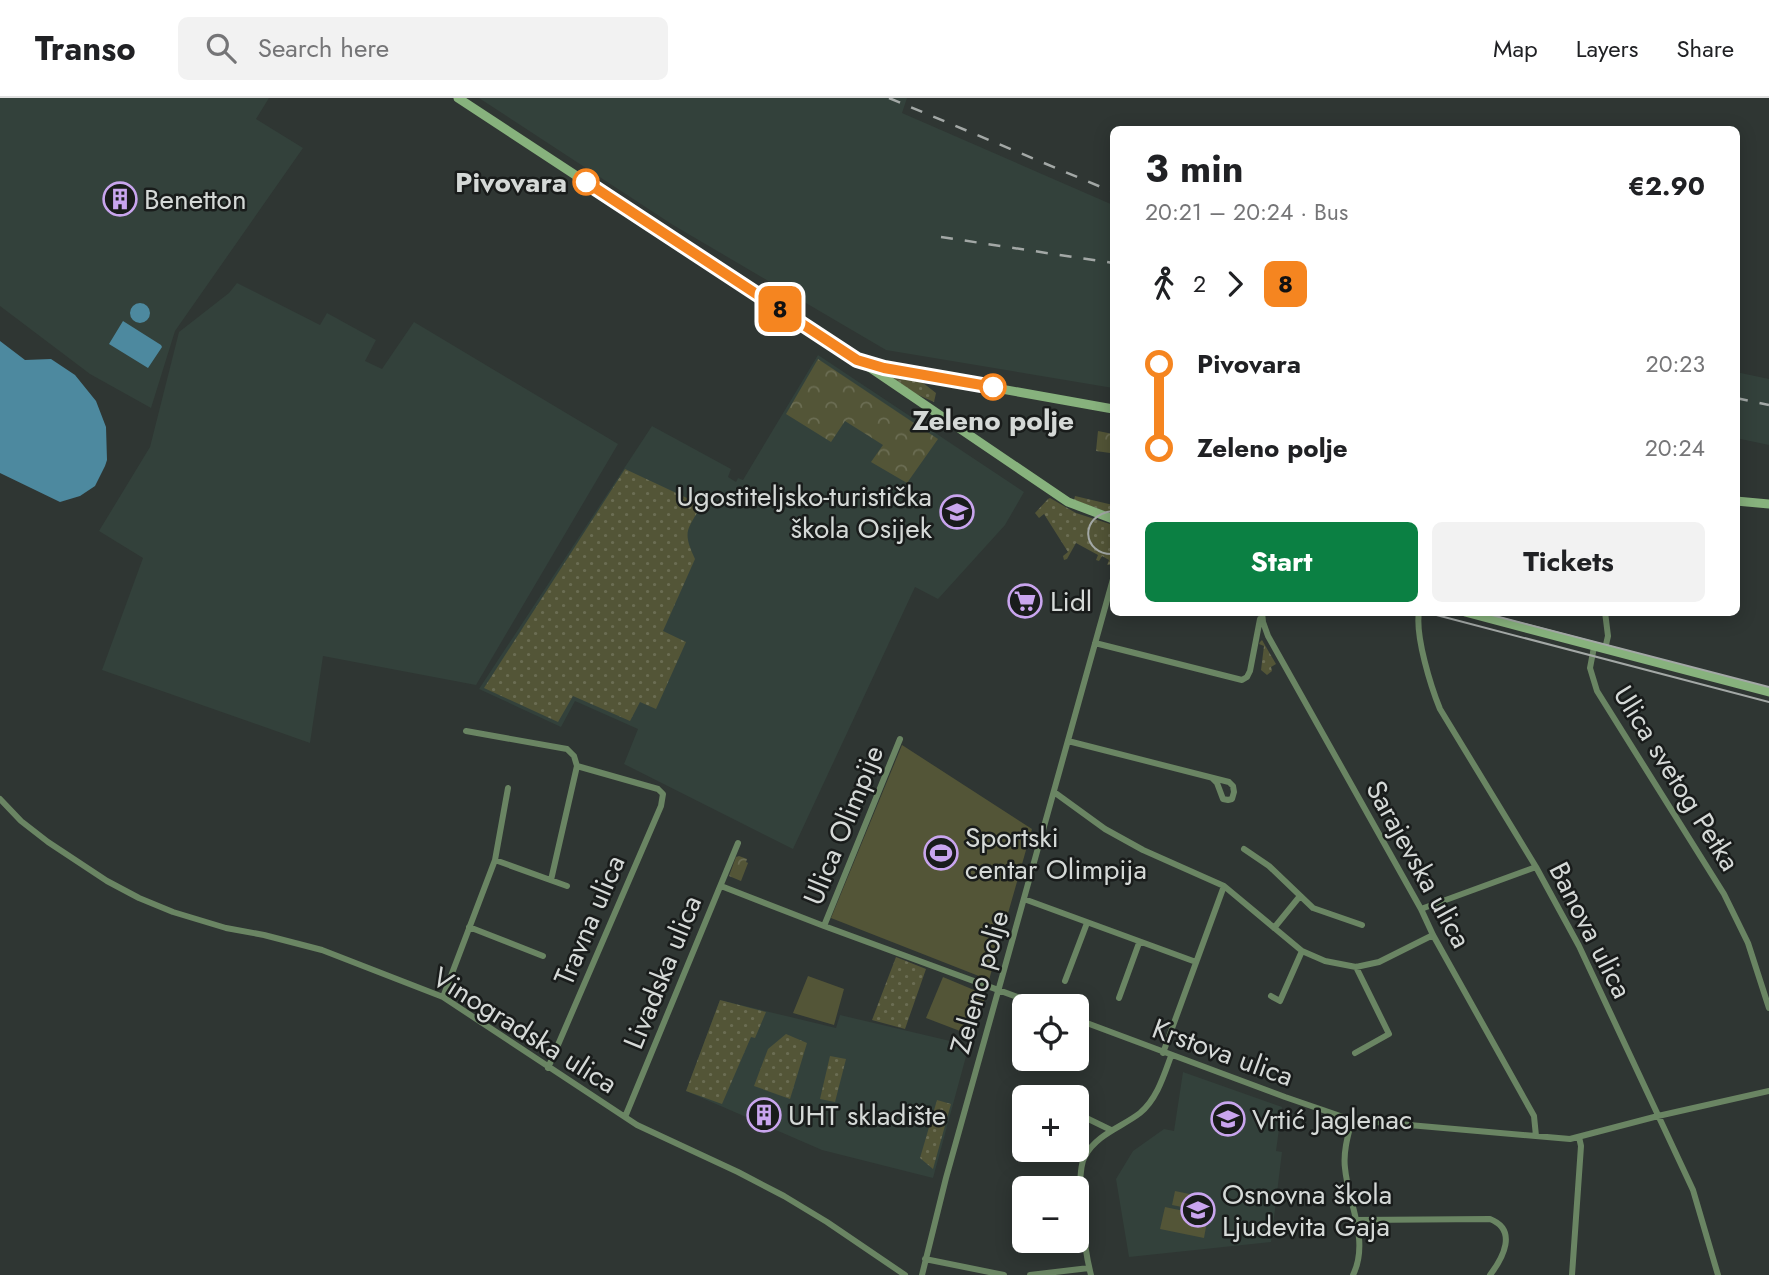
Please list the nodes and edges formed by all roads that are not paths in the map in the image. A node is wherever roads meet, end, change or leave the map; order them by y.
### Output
1 (458, 98) edge
2 (861, 362) junction
3 (1110, 407) edge
4 (1740, 501) edge
5 (1769, 504) edge
6 (1110, 518) edge
7 (1110, 590) edge
8 (1260, 616) edge
9 (1262, 616) edge
10 (1419, 616) edge
11 (1480, 616) edge
12 (1606, 616) edge
13 (1095, 643) junction
14 (1594, 646) junction
15 (1605, 649) junction
16 (1769, 692) edge
17 (466, 731) dead end
18 (900, 739) dead end
19 (1068, 741) junction
20 (577, 766) junction
21 (1212, 778) dead end
22 (508, 788) dead end
23 (1054, 792) junction
24 (0, 799) edge
25 (738, 843) dead end
26 (1244, 849) dead end
27 (495, 860) junction
28 (1536, 867) junction
29 (551, 880) junction
30 (567, 886) dead end
31 (721, 886) junction
32 (1224, 886) junction
33 (1300, 896) junction
34 (1024, 899) junction
35 (1421, 909) junction
36 (1087, 923) junction
37 (1362, 925) dead end
38 (824, 926) junction
39 (469, 927) junction
40 (1274, 928) junction
41 (1433, 935) junction
42 (1139, 943) junction
43 (1301, 951) junction
44 (543, 956) dead end
45 (1196, 962) junction
46 (1356, 967) junction
47 (1065, 981) dead end
48 (998, 990) junction
49 (1012, 995) edge
50 (1271, 996) dead end
51 (443, 997) junction
52 (1119, 998) dead end
53 (1769, 1008) edge
54 (1089, 1024) edge
55 (1163, 1053) junction
56 (1355, 1053) dead end
57 (1171, 1056) junction
58 (548, 1068) junction
59 (1769, 1091) edge
60 (1658, 1116) junction
61 (625, 1117) junction
62 (1089, 1119) edge
63 (1352, 1119) junction
64 (1111, 1130) junction
65 (1536, 1136) junction
66 (1579, 1137) junction
67 (1356, 1220) junction
68 (925, 1259) junction
69 (1090, 1272) edge
70 (905, 1275) edge
71 (922, 1275) edge
72 (1004, 1275) edge
73 (1030, 1275) edge
74 (1353, 1275) edge
75 (1490, 1275) edge
76 (1572, 1275) edge
77 (1718, 1275) edge

1 - 2 main road
2 - 3 main road
2 - 6 main road
4 - 5 main road
7 - 13 street, Zeleno polje
8 - 13 street
9 - 35 street, Sarajevska ulica
10 - 28 street, Banova ulica
11 - 14 main road
12 - 15 street
13 - 19 street, Zeleno polje
14 - 15 main road
14 - 53 street, Ulica svetog Petka
15 - 16 main road
17 - 20 street
18 - 38 street, Ulica Olimpije
19 - 21 street
19 - 23 street, Zeleno polje
20 - 29 street
20 - 58 street, Travna ulica
22 - 27 street
23 - 32 street
23 - 34 street, Zeleno polje
24 - 51 street, Vinogradska ulica
25 - 31 street, Livadska ulica
26 - 33 street
27 - 29 street
27 - 39 street
28 - 35 street
28 - 60 street, Banova ulica
29 - 30 street
31 - 38 street, Ulica Olimpije
31 - 61 street, Livadska ulica
32 - 40 street
32 - 45 street
33 - 37 street
33 - 40 street
34 - 36 street
34 - 48 street, Zeleno polje
35 - 41 street, Sarajevska ulica
36 - 42 street
36 - 47 street
38 - 48 street, Ulica Olimpije
39 - 44 street
39 - 51 street
40 - 43 street
41 - 46 street
41 - 65 street, Sarajevska ulica
42 - 45 street
42 - 52 street
43 - 46 street
43 - 50 street
45 - 55 street
46 - 56 street
48 - 49 street
48 - 68 street, Zeleno polje
51 - 58 street, Vinogradska ulica
54 - 55 street, Krstova ulica
55 - 57 street, Krstova ulica
57 - 63 street, Krstova ulica
57 - 64 street
58 - 61 street, Vinogradska ulica
59 - 60 street, Krstova ulica
60 - 66 street, Krstova ulica
60 - 77 street, Banova ulica
61 - 70 street, Vinogradska ulica
62 - 64 street
63 - 65 street, Krstova ulica
63 - 67 street
64 - 69 street
65 - 66 street, Krstova ulica
66 - 76 street
67 - 74 street
67 - 75 street
68 - 71 street, Zeleno polje
68 - 72 street
69 - 73 street

